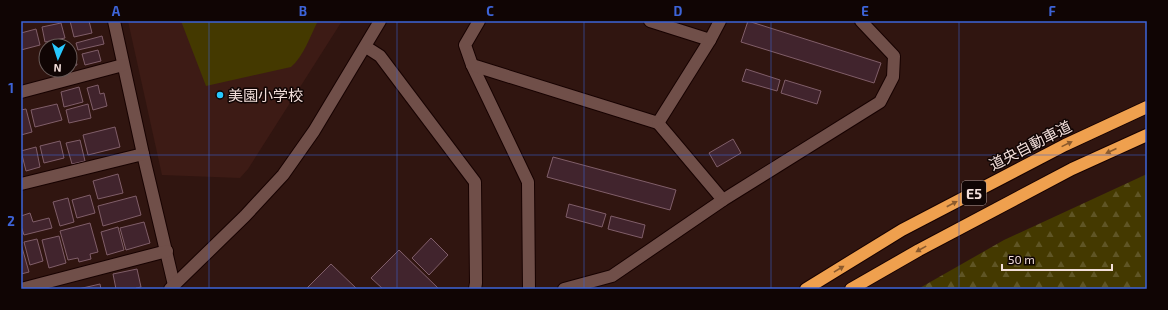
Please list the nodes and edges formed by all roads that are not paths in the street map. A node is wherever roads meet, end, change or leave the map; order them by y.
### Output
1 (114, 21) edge
2 (380, 21) edge
3 (479, 21) edge
4 (650, 21) edge
5 (720, 21) edge
6 (861, 21) edge
7 (710, 40) junction
8 (366, 47) junction
9 (123, 65) junction
10 (472, 65) junction
11 (21, 92) edge
12 (1147, 107) edge
13 (658, 123) junction
14 (1147, 135) edge
15 (143, 154) junction
16 (21, 184) edge
17 (723, 200) junction
18 (167, 251) junction
19 (172, 287) edge
20 (21, 289) edge
21 (475, 289) edge
22 (529, 289) edge
23 (564, 289) edge
24 (806, 289) edge
25 (851, 289) edge

1 - 9 street
2 - 8 street
3 - 10 street
4 - 7 street
5 - 7 street
6 - 17 street
7 - 13 street
8 - 19 street
8 - 21 street
9 - 11 street
9 - 15 street
10 - 13 street
10 - 22 street
24 -> 12 highway, 道央自動車道 / E5
13 - 17 street
14 -> 25 highway, E5
15 - 16 street
15 - 18 street
17 - 23 street
18 - 19 street
18 - 20 street

